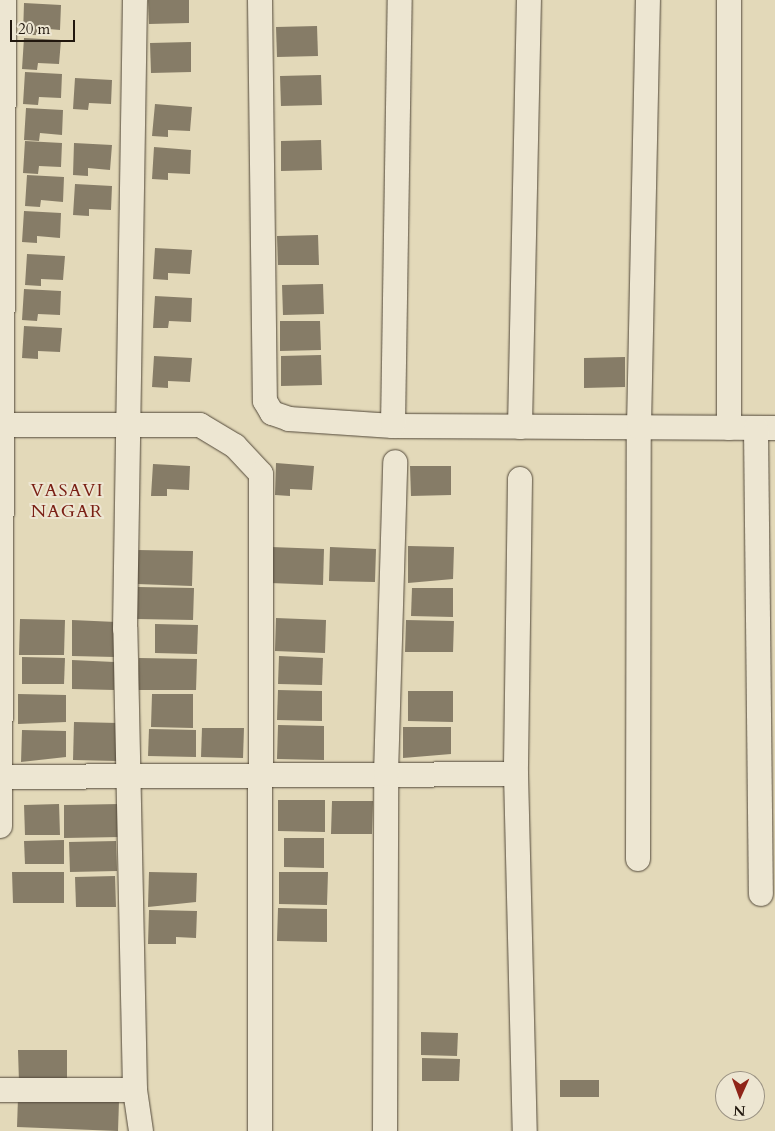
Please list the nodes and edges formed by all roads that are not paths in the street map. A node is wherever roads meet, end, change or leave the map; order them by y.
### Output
1 (4, 0) edge
2 (135, 0) edge
3 (260, 0) edge
4 (400, 0) edge
5 (528, 0) edge
6 (648, 0) edge
7 (729, 0) edge
8 (1, 425) edge
9 (130, 425) junction
10 (393, 426) junction
11 (520, 427) junction
12 (639, 427) junction
13 (729, 428) junction
14 (766, 428) edge
15 (395, 462) dead end
16 (520, 479) dead end
17 (386, 774) junction
18 (516, 774) junction
19 (260, 776) junction
20 (0, 777) edge
21 (129, 779) junction
22 (0, 826) edge
23 (638, 859) dead end
24 (761, 894) dead end
25 (0, 1090) edge
26 (135, 1090) junction
27 (141, 1131) edge
28 (260, 1131) edge
29 (386, 1131) edge
30 (525, 1131) edge

1 - 8 street
2 - 9 street
3 - 10 street
4 - 10 street
5 - 11 street
6 - 12 street
7 - 13 street
8 - 9 street
8 - 20 street
9 - 19 street
9 - 21 street
10 - 11 street
11 - 12 street
12 - 13 street
12 - 23 street
13 - 14 street
14 - 24 street
15 - 17 street
16 - 18 street
17 - 18 street
17 - 19 street
17 - 29 street
18 - 30 street
19 - 21 street
19 - 28 street
20 - 21 street
20 - 22 street
21 - 26 street
25 - 26 street
26 - 27 street

